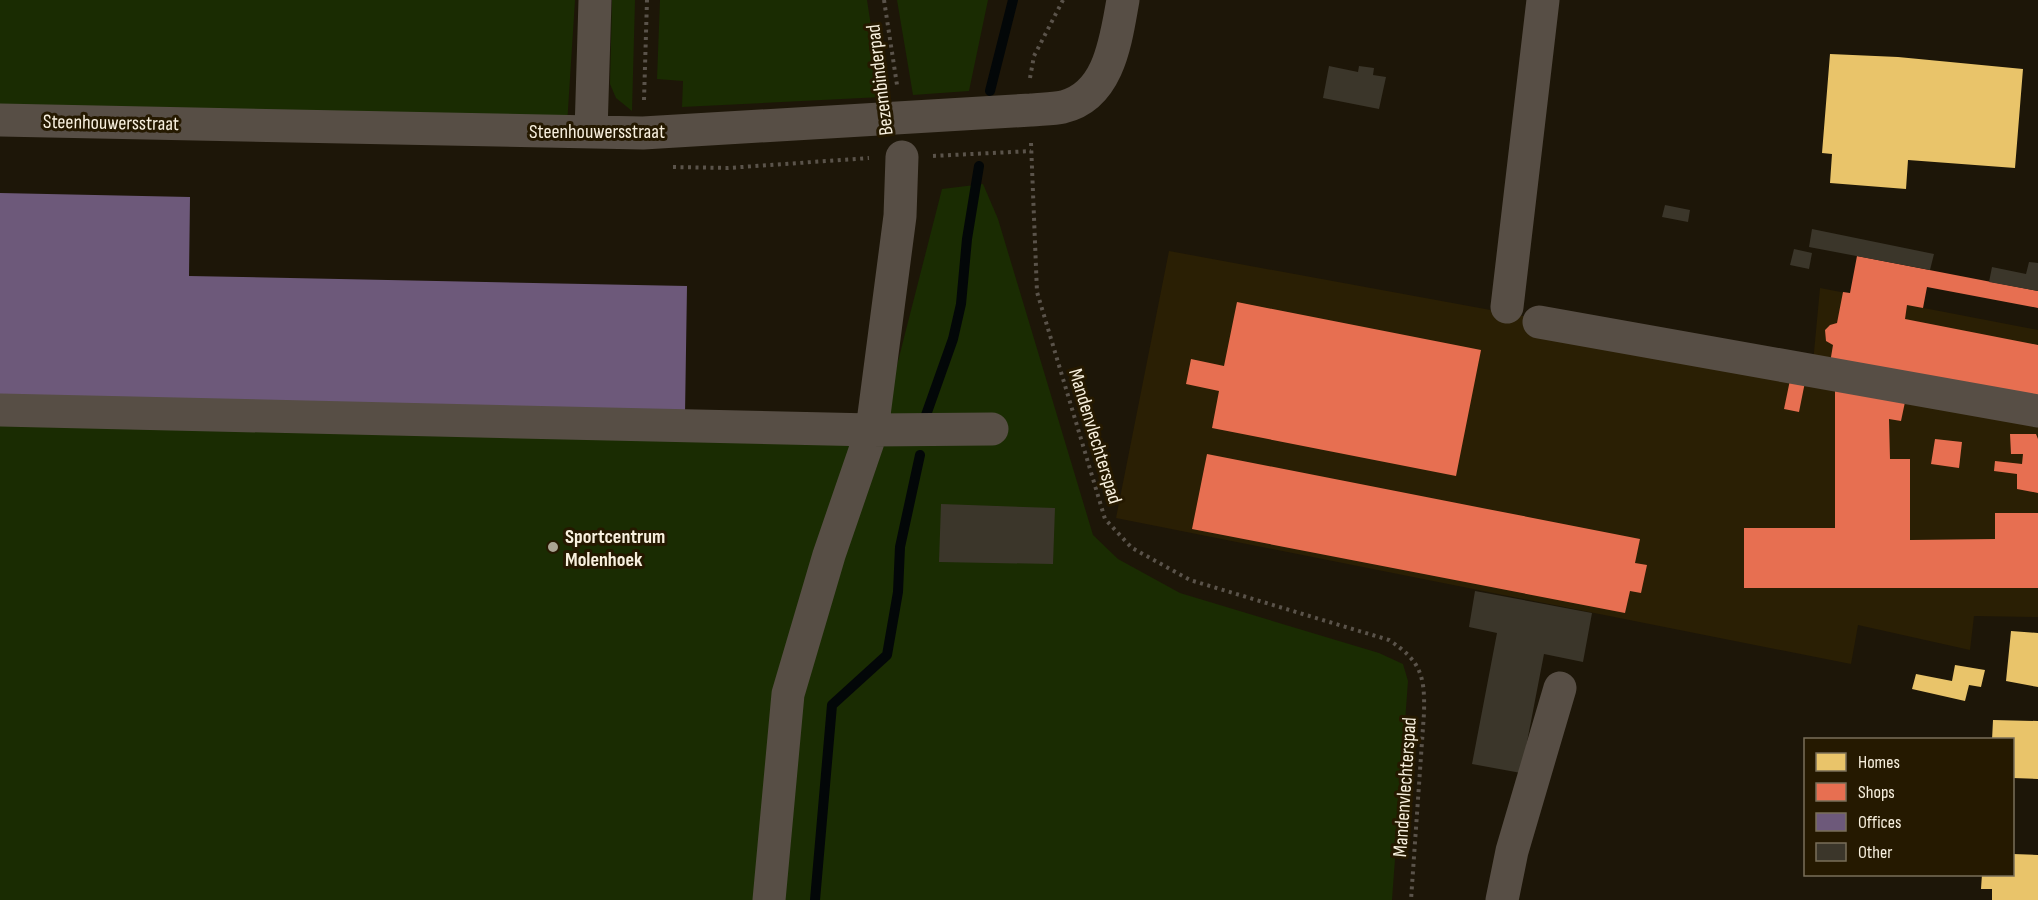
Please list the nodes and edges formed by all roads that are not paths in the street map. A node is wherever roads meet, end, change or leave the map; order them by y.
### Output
1 (595, 0) edge
2 (1123, 0) edge
3 (1543, 0) edge
4 (0, 120) edge
5 (591, 132) junction
6 (902, 157) road end
7 (1507, 307) dead end
8 (1539, 322) dead end
9 (0, 411) edge
10 (2038, 411) edge
11 (992, 429) dead end
12 (873, 430) junction
13 (1560, 688) dead end
14 (769, 900) edge
15 (1502, 900) edge

1 - 5 street
2 - 5 street, Steenhouwersstraat
3 - 7 street
4 - 5 street, Steenhouwersstraat
6 - 12 street
8 - 10 street
9 - 12 street
11 - 12 street
12 - 14 street
13 - 15 street

